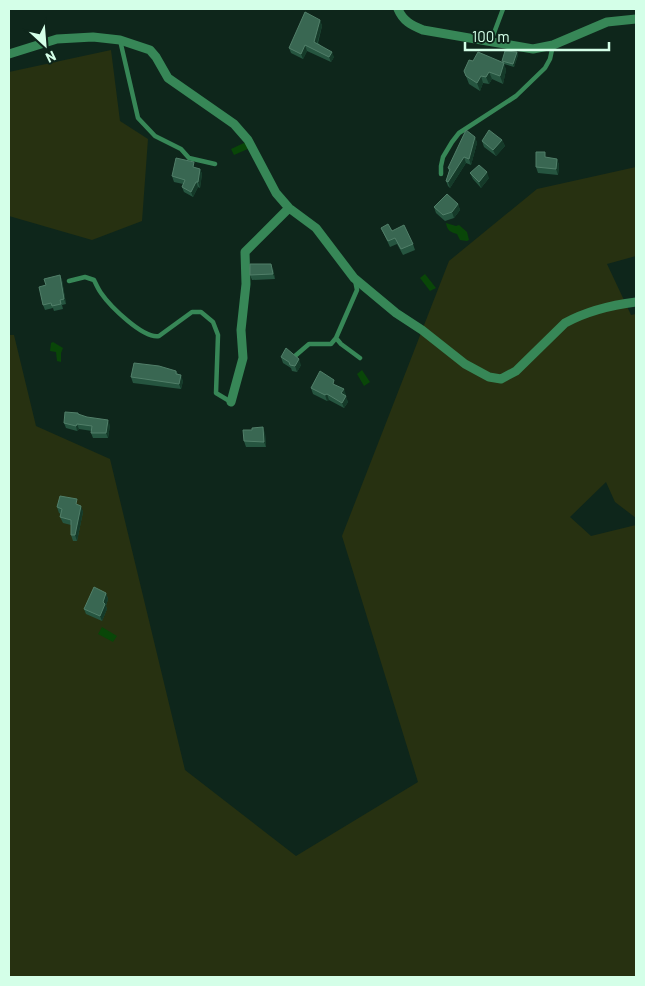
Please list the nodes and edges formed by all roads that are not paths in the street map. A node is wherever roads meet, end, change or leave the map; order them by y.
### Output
1 (398, 9) edge
2 (503, 9) edge
3 (636, 19) edge
4 (120, 40) junction
5 (491, 41) junction
6 (553, 45) junction
7 (9, 54) edge
8 (215, 164) dead end
9 (442, 174) dead end
10 (289, 208) junction
11 (354, 278) junction
12 (69, 281) dead end
13 (636, 302) edge
14 (336, 338) junction
15 (295, 356) edge
16 (360, 358) dead end
17 (231, 402) joint

1 - 5 street
2 - 5 lane
3 - 6 street
4 - 7 street
4 - 8 lane
4 - 10 street
5 - 6 street
6 - 9 lane
10 - 11 street
10 - 17 street
11 - 13 street
11 - 14 lane
12 - 17 lane
14 - 15 lane
14 - 16 lane

